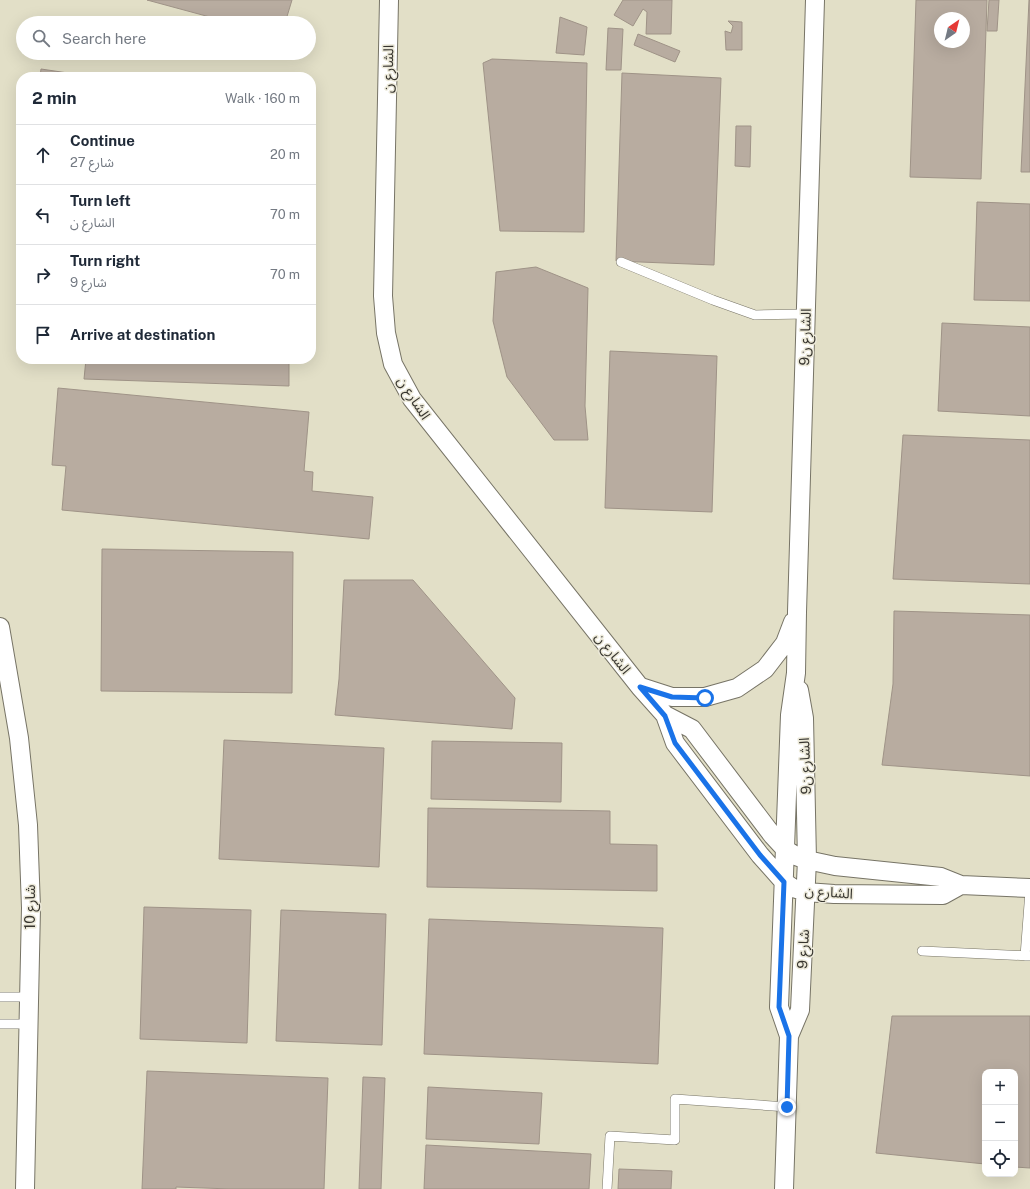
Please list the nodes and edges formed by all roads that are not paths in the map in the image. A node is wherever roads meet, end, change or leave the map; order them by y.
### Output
1 (389, 0) edge
2 (815, 0) edge
3 (621, 262) dead end
4 (806, 314) junction
5 (797, 612) junction
6 (0, 627) edge
7 (796, 673) junction
8 (640, 687) junction
9 (665, 716) junction
10 (785, 849) junction
11 (808, 860) junction
12 (784, 882) junction
13 (961, 885) junction
14 (1030, 888) edge
15 (1030, 891) edge
16 (806, 892) junction
17 (922, 951) dead end
18 (1027, 956) edge
19 (0, 997) edge
20 (29, 997) junction
21 (0, 1024) edge
22 (29, 1024) junction
23 (789, 1036) junction
24 (787, 1107) junction
25 (25, 1189) edge
26 (607, 1189) edge
27 (784, 1189) edge

1 - 8 street, الشارع ن
2 - 4 street, الشارع ن9
3 - 4 lane
4 - 5 street, الشارع ن9
5 - 7 street, الشارع ن9
5 - 8 street
6 - 20 street, شارع 10
7 - 10 street, الشارع ن9
7 - 11 street, الشارع ن9
8 - 9 street, الشارع ن
9 - 10 street, الشارع ن
9 - 12 street, الشارع ن
10 - 11 street, الشارع ن
10 - 12 street, شارع 9
11 - 13 street, الشارع ن
11 - 16 street, شارع 9
12 - 16 street, الشارع ن
12 - 23 street, شارع 9
13 - 14 street, الشارع ن
13 - 16 street, الشارع ن
15 - 18 lane
16 - 23 street, شارع 9
17 - 18 lane
19 - 20 lane
20 - 22 street, شارع 10
21 - 22 lane
22 - 25 street, شارع 10
23 - 24 street, شارع 9
24 - 26 lane
24 - 27 street, شارع 9

